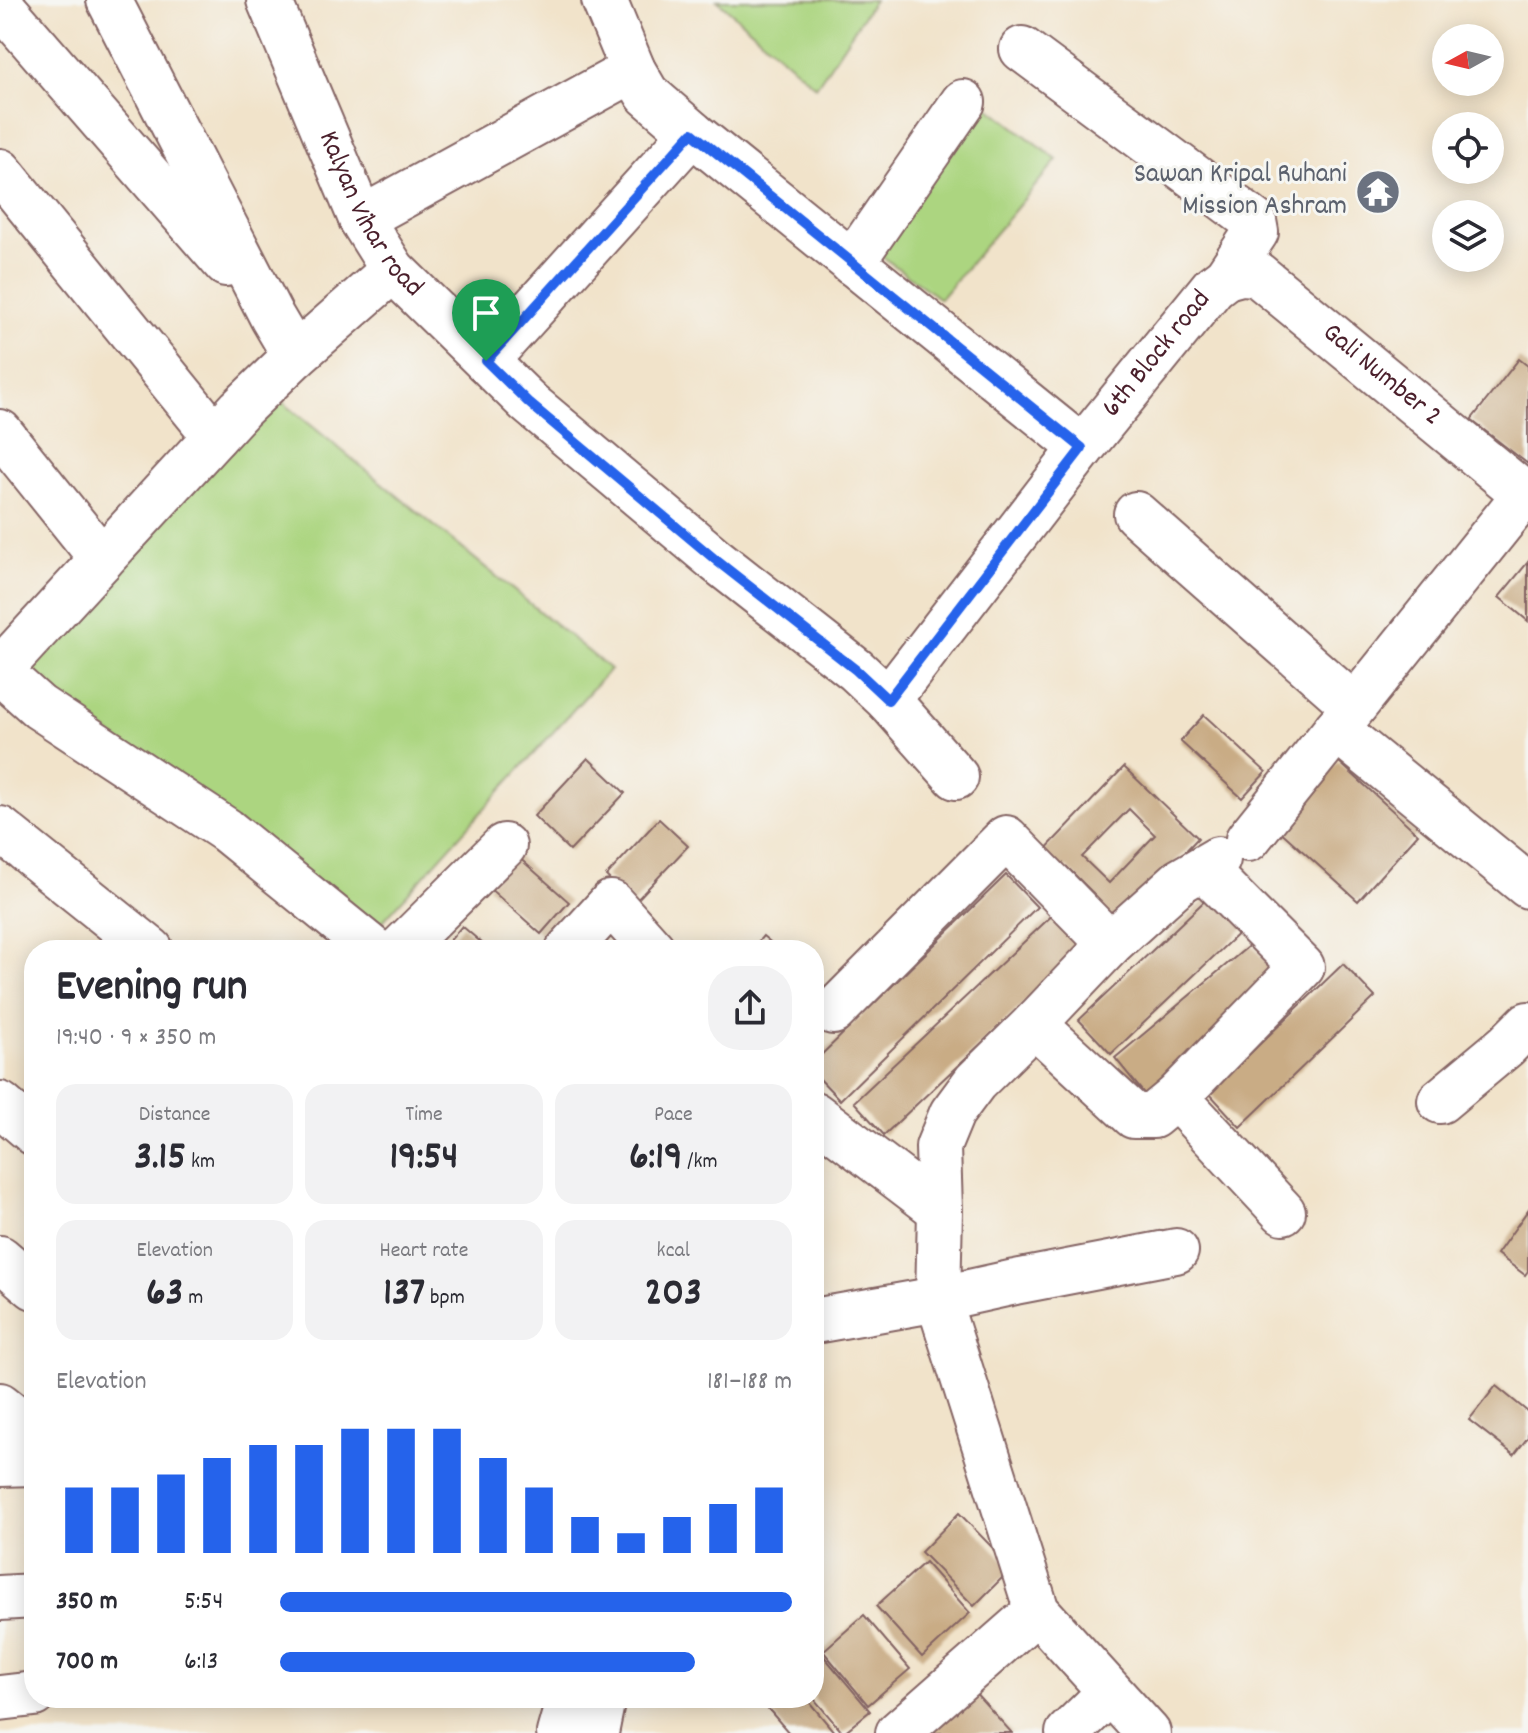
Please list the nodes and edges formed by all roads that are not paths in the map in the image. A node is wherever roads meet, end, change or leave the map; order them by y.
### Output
1 (109, 0) edge
2 (269, 0) edge
3 (604, 0) edge
4 (1, 7) edge
5 (1022, 49) dead end
6 (633, 70) junction
7 (963, 102) dead end
8 (692, 133) junction
9 (0, 171) edge
10 (361, 219) junction
11 (852, 263) junction
12 (393, 270) junction
13 (1226, 277) junction
14 (272, 317) junction
15 (295, 356) junction
16 (486, 361) junction
17 (0, 432) edge
18 (215, 436) junction
19 (1082, 448) junction
20 (1527, 494) edge
21 (1136, 514) dead end
22 (102, 559) junction
23 (0, 671) edge
24 (888, 700) junction
25 (1345, 717) junction
26 (956, 777) dead end
27 (0, 829) edge
28 (504, 846) dead end
29 (1223, 855) junction
30 (1528, 886) edge
31 (139, 940) edge
32 (362, 940) edge
33 (409, 940) edge
34 (577, 940) edge
35 (644, 940) edge
36 (1110, 944) junction
37 (833, 1012) dead end
38 (1034, 1024) junction
39 (1528, 1024) edge
40 (1176, 1097) junction
41 (1440, 1101) dead end
42 (0, 1104) edge
43 (824, 1122) edge
44 (24, 1124) edge
45 (940, 1210) junction
46 (1283, 1212) dead end
47 (1176, 1251) dead end
48 (0, 1258) edge
49 (24, 1278) edge
50 (938, 1299) junction
51 (824, 1318) edge
52 (24, 1597) edge
53 (0, 1598) edge
54 (1037, 1611) junction
55 (1110, 1692) junction
56 (24, 1695) edge
57 (0, 1698) edge
58 (566, 1708) edge
59 (601, 1708) edge
60 (559, 1733) edge
61 (596, 1733) edge
62 (898, 1733) edge
63 (1068, 1733) edge
64 (1148, 1733) edge

1 - 14 street
2 - 10 street, Kalyan Vihar road
3 - 6 street
4 - 14 street
5 - 13 street, 6th Block road
6 - 8 street
6 - 10 street
7 - 11 street
8 - 11 street
8 - 16 street
9 - 18 street
10 - 12 street, Kalyan Vihar road
11 - 19 street
12 - 15 street
12 - 16 street, Kalyan Vihar road
13 - 19 street, 6th Block road
13 - 20 street, Gali Number 2
14 - 15 street
15 - 18 street
16 - 24 street, Kalyan Vihar road
17 - 22 street
18 - 22 street
19 - 24 street, 6th Block road
20 - 25 street
21 - 25 street
22 - 23 street
23 - 32 street
24 - 26 street, Kalyan Vihar road
25 - 29 street
25 - 30 street
27 - 31 street
28 - 33 street
29 - 36 street
29 - 40 street
34 - 35 street
36 - 37 street
36 - 38 street
38 - 40 street
38 - 45 street
39 - 41 street
40 - 46 street
42 - 44 street
43 - 45 street
45 - 50 street
47 - 50 street
48 - 49 street
50 - 51 street
50 - 54 street
52 - 53 street
54 - 55 street
54 - 62 street
55 - 63 street
55 - 64 street
56 - 57 street
58 - 60 street
59 - 61 street

